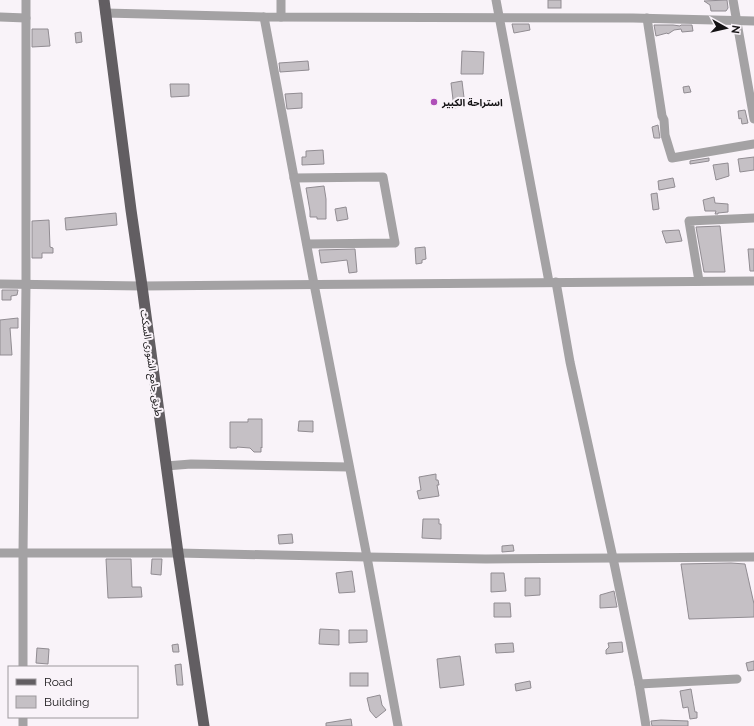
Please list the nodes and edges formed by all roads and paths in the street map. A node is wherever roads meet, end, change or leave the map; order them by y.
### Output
1 (26, 0) edge
2 (104, 0) edge
3 (281, 0) edge
4 (496, 0) edge
5 (733, 0) edge
6 (106, 12) junction
7 (0, 17) edge
8 (264, 17) junction
9 (281, 17) junction
10 (26, 18) junction
11 (500, 18) junction
12 (647, 18) junction
13 (737, 21) junction
14 (754, 21) edge
15 (754, 120) edge
16 (754, 144) edge
17 (294, 178) junction
18 (754, 218) edge
19 (306, 244) junction
20 (698, 281) junction
21 (754, 281) edge
22 (553, 282) junction
23 (0, 284) edge
24 (26, 284) junction
25 (314, 284) junction
26 (142, 286) junction
27 (166, 466) junction
28 (349, 467) junction
29 (0, 553) edge
30 (23, 553) junction
31 (178, 553) junction
32 (367, 557) junction
33 (754, 557) edge
34 (613, 558) junction
35 (23, 666) edge
36 (737, 679) dead end
37 (639, 684) junction
38 (204, 726) edge
39 (398, 726) edge
40 (646, 726) edge

1 - 10 street
2 - 6 main road, طريق جامع الشورى السكت
3 - 9 street
4 - 11 street
5 - 13 street
6 - 8 street
6 - 26 main road, طريق جامع الشورى السكت
7 - 10 street
8 - 9 street
8 - 17 street
9 - 11 street
10 - 24 street
11 - 12 street
11 - 22 street
12 - 13 street
12 - 16 street
13 - 14 street
13 - 15 street
17 - 19 street
17 - 19 street
18 - 20 street
19 - 25 street
20 - 21 street
20 - 22 street
22 - 25 street
22 - 34 street
23 - 24 street
24 - 26 street
24 - 30 street
25 - 26 street
25 - 28 street
26 - 27 main road, طريق جامع الشورى السكت
27 - 28 street
27 - 31 main road, طريق جامع الشورى السكت
28 - 32 street
29 - 30 street
30 - 31 street
30 - 35 street
31 - 32 street
31 - 38 main road, طريق جامع الشورى السكت
32 - 34 street
32 - 39 street
33 - 34 street
34 - 37 street
36 - 37 street
37 - 40 street

